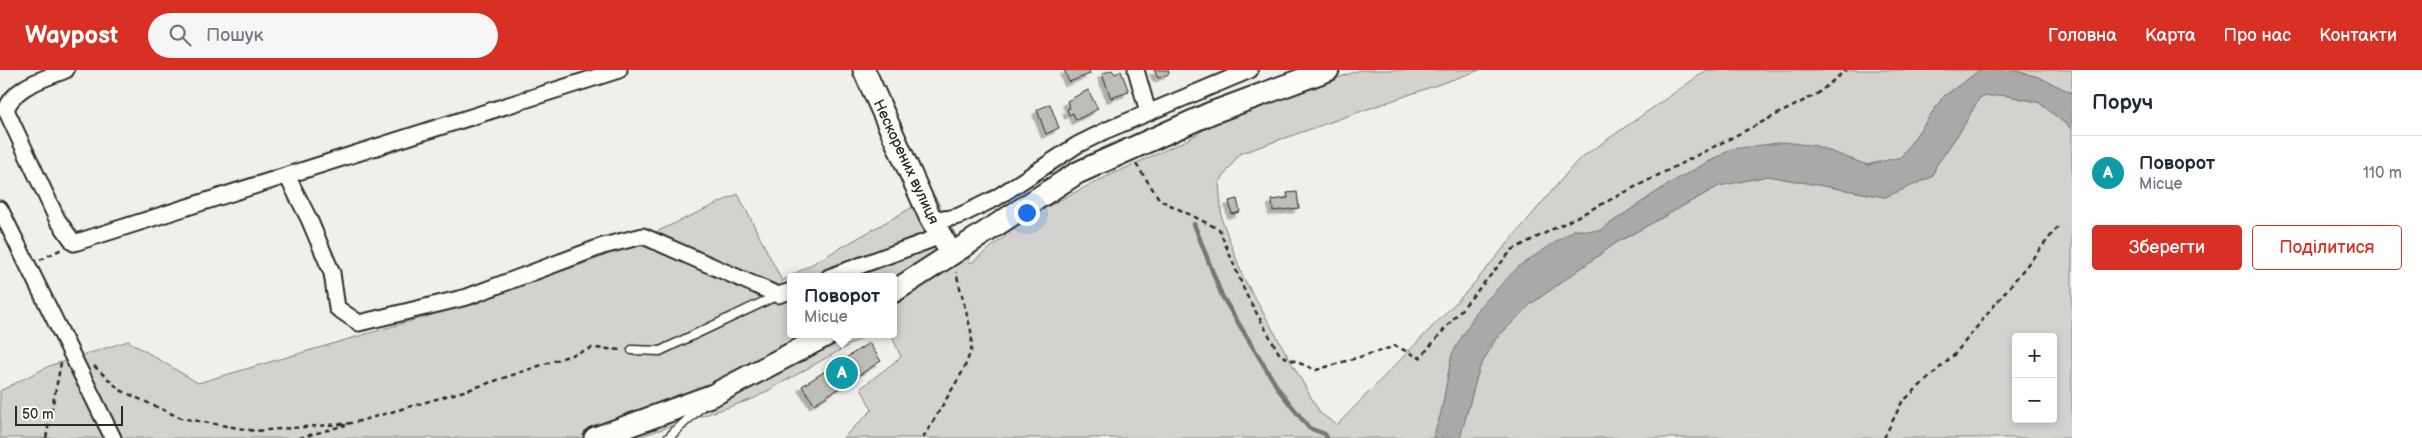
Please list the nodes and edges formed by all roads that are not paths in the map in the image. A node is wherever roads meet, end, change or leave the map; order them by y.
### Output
1 (66, 70) edge
2 (619, 70) edge
3 (864, 70) edge
4 (1136, 70) edge
5 (1250, 70) edge
6 (1328, 70) edge
7 (1148, 112) junction
8 (287, 176) junction
9 (0, 209) edge
10 (930, 217) junction
11 (946, 244) junction
12 (843, 273) edge
13 (897, 288) edge
14 (784, 293) edge
15 (821, 338) edge
16 (632, 350) road end
17 (713, 395) junction
18 (113, 438) edge
19 (595, 438) edge
20 (668, 438) edge

1 - 8 street
2 - 8 street
3 - 10 main road, Нескорених вулиця
4 - 7 street
5 - 7 street
6 - 11 main road
7 - 10 street
8 - 14 street
9 - 18 street
10 - 11 main road, Нескорених вулиця
11 - 12 street
11 - 13 main road
14 - 16 lane
15 - 17 main road
17 - 19 main road
17 - 20 lane

